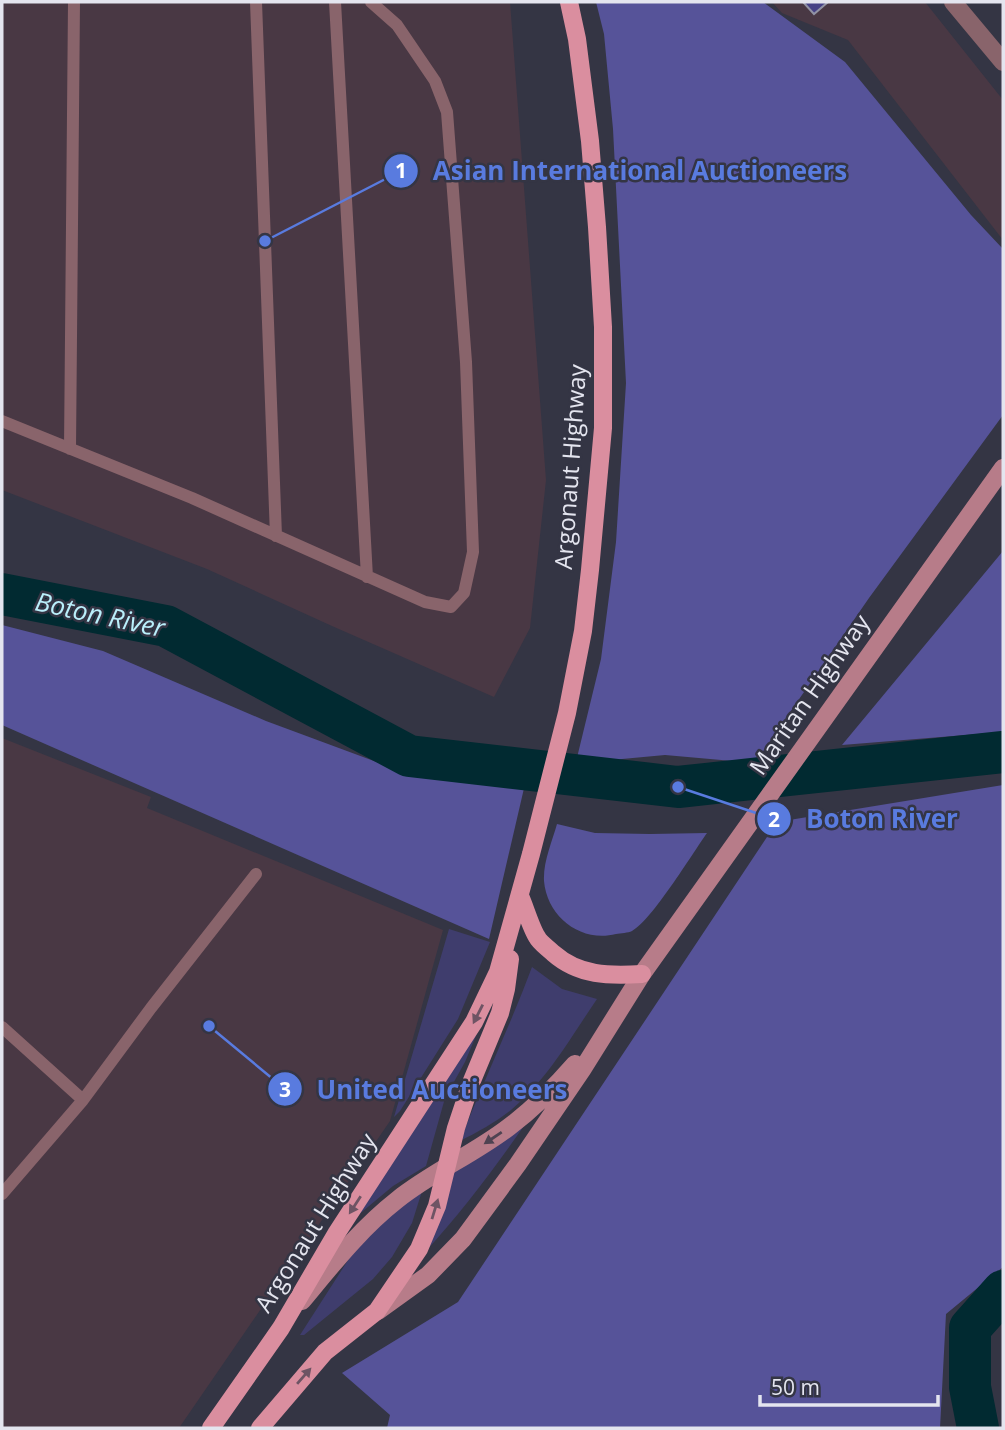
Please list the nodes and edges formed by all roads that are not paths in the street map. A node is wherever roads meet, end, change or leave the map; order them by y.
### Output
1 (74, 2) edge
2 (256, 2) edge
3 (335, 2) edge
4 (371, 2) edge
5 (569, 2) edge
6 (953, 2) edge
7 (1003, 62) edge
8 (2, 421) edge
9 (70, 449) junction
10 (1003, 468) edge
11 (276, 536) junction
12 (368, 577) junction
13 (256, 874) dead end
14 (520, 896) junction
15 (511, 928) junction
16 (642, 974) junction
17 (611, 1022) junction
18 (2, 1027) edge
19 (83, 1100) junction
20 (445, 1168) junction
21 (2, 1194) edge
22 (377, 1311) junction
23 (281, 1328) junction
24 (211, 1428) edge
25 (260, 1428) edge

1 - 9 lane
2 - 11 lane
3 - 12 lane
4 - 12 lane
5 - 14 main road, Argonaut Highway
6 - 7 street
8 - 9 lane
9 - 11 lane
10 - 16 main road, Maritan Highway
11 - 12 lane
13 - 19 lane
14 - 15 main road, Argonaut Highway
14 - 16 main road
15 - 20 main road, Argonaut Highway
15 -> 23 main road, Argonaut Highway
16 - 17 main road, Maritan Highway
17 -> 20 main road, Maritan Highway
17 - 22 main road, Maritan Highway
18 - 19 lane
19 - 21 lane
22 -> 20 main road, Argonaut Highway
20 - 23 main road, Maritan Highway
25 -> 22 main road, Argonaut Highway
23 - 24 main road, Argonaut Highway

